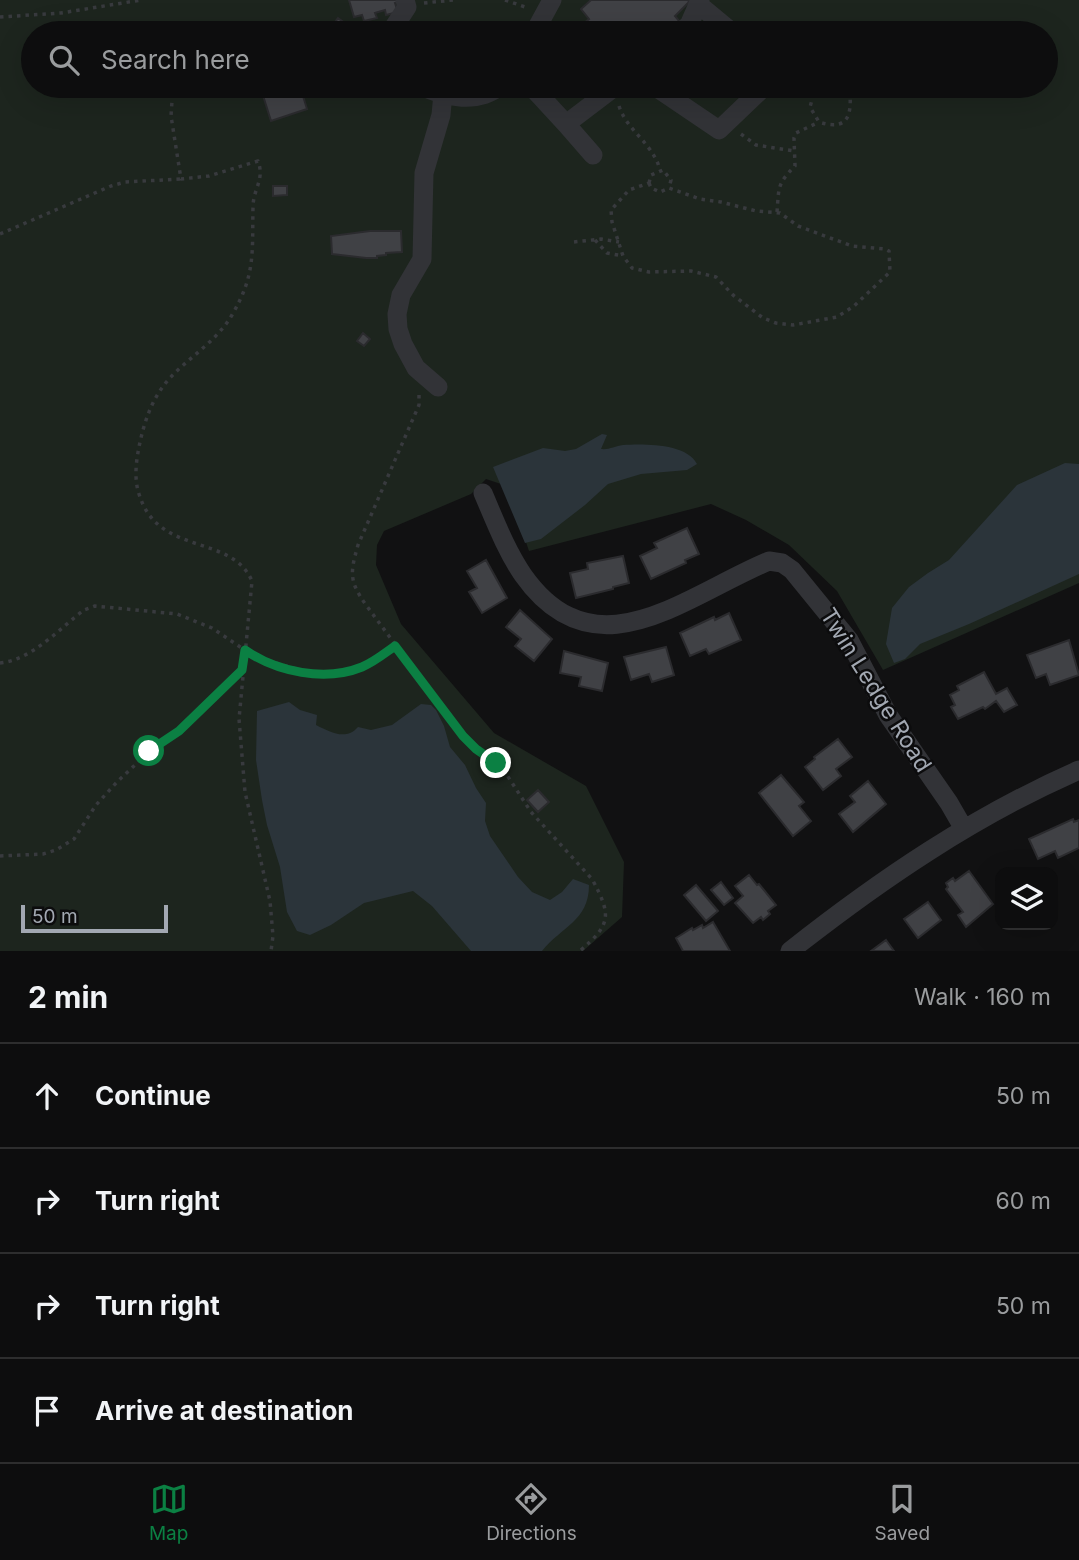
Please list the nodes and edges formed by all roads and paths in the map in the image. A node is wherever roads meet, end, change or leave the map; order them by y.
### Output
1 (141, 0) edge
2 (453, 0) edge
3 (552, 0) edge
4 (699, 2) edge
5 (406, 4) edge
6 (0, 17) edge
7 (397, 21) edge
8 (541, 21) edge
9 (691, 21) edge
10 (720, 21) edge
11 (172, 98) edge
12 (443, 98) edge
13 (542, 98) edge
14 (600, 98) edge
15 (617, 98) edge
16 (672, 98) edge
17 (753, 98) edge
18 (813, 98) edge
19 (851, 98) edge
20 (729, 121) junction
21 (819, 122) junction
22 (566, 124) junction
23 (794, 150) junction
24 (593, 155) dead end
25 (660, 170) junction
26 (181, 179) junction
27 (649, 183) junction
28 (669, 188) junction
29 (777, 212) junction
30 (0, 234) edge
31 (595, 240) junction
32 (619, 242) junction
33 (574, 243) dead end
34 (623, 256) junction
35 (416, 368) junction
36 (438, 387) dead end
37 (483, 494) dead end
38 (395, 646) junction
39 (245, 650) junction
40 (0, 663) edge
41 (242, 670) junction
42 (1079, 770) edge
43 (964, 829) junction
44 (0, 856) edge
45 (793, 950) edge
46 (271, 951) edge
47 (580, 951) edge

1 - 6 path
2 - 5 path
3 - 8 street
4 - 9 street
4 - 10 street
5 - 7 street
11 - 26 path
12 - 35 street
13 - 22 street
14 - 22 street
15 - 25 path
16 - 20 street
17 - 20 street
18 - 21 path
19 - 21 path
20 - 23 path
21 - 23 path
22 - 24 street
23 - 29 path
25 - 27 path
25 - 28 path
26 - 30 path
26 - 39 path
27 - 28 path
27 - 32 path
28 - 29 path
29 - 34 path
31 - 32 path
31 - 33 path
31 - 34 path
32 - 34 path
35 - 36 street
35 - 38 path
37 - 43 street, Twin Ledge Road
38 - 39 path
38 - 47 path
39 - 40 path
39 - 41 path
41 - 44 path
41 - 46 path
42 - 43 street
43 - 45 street

